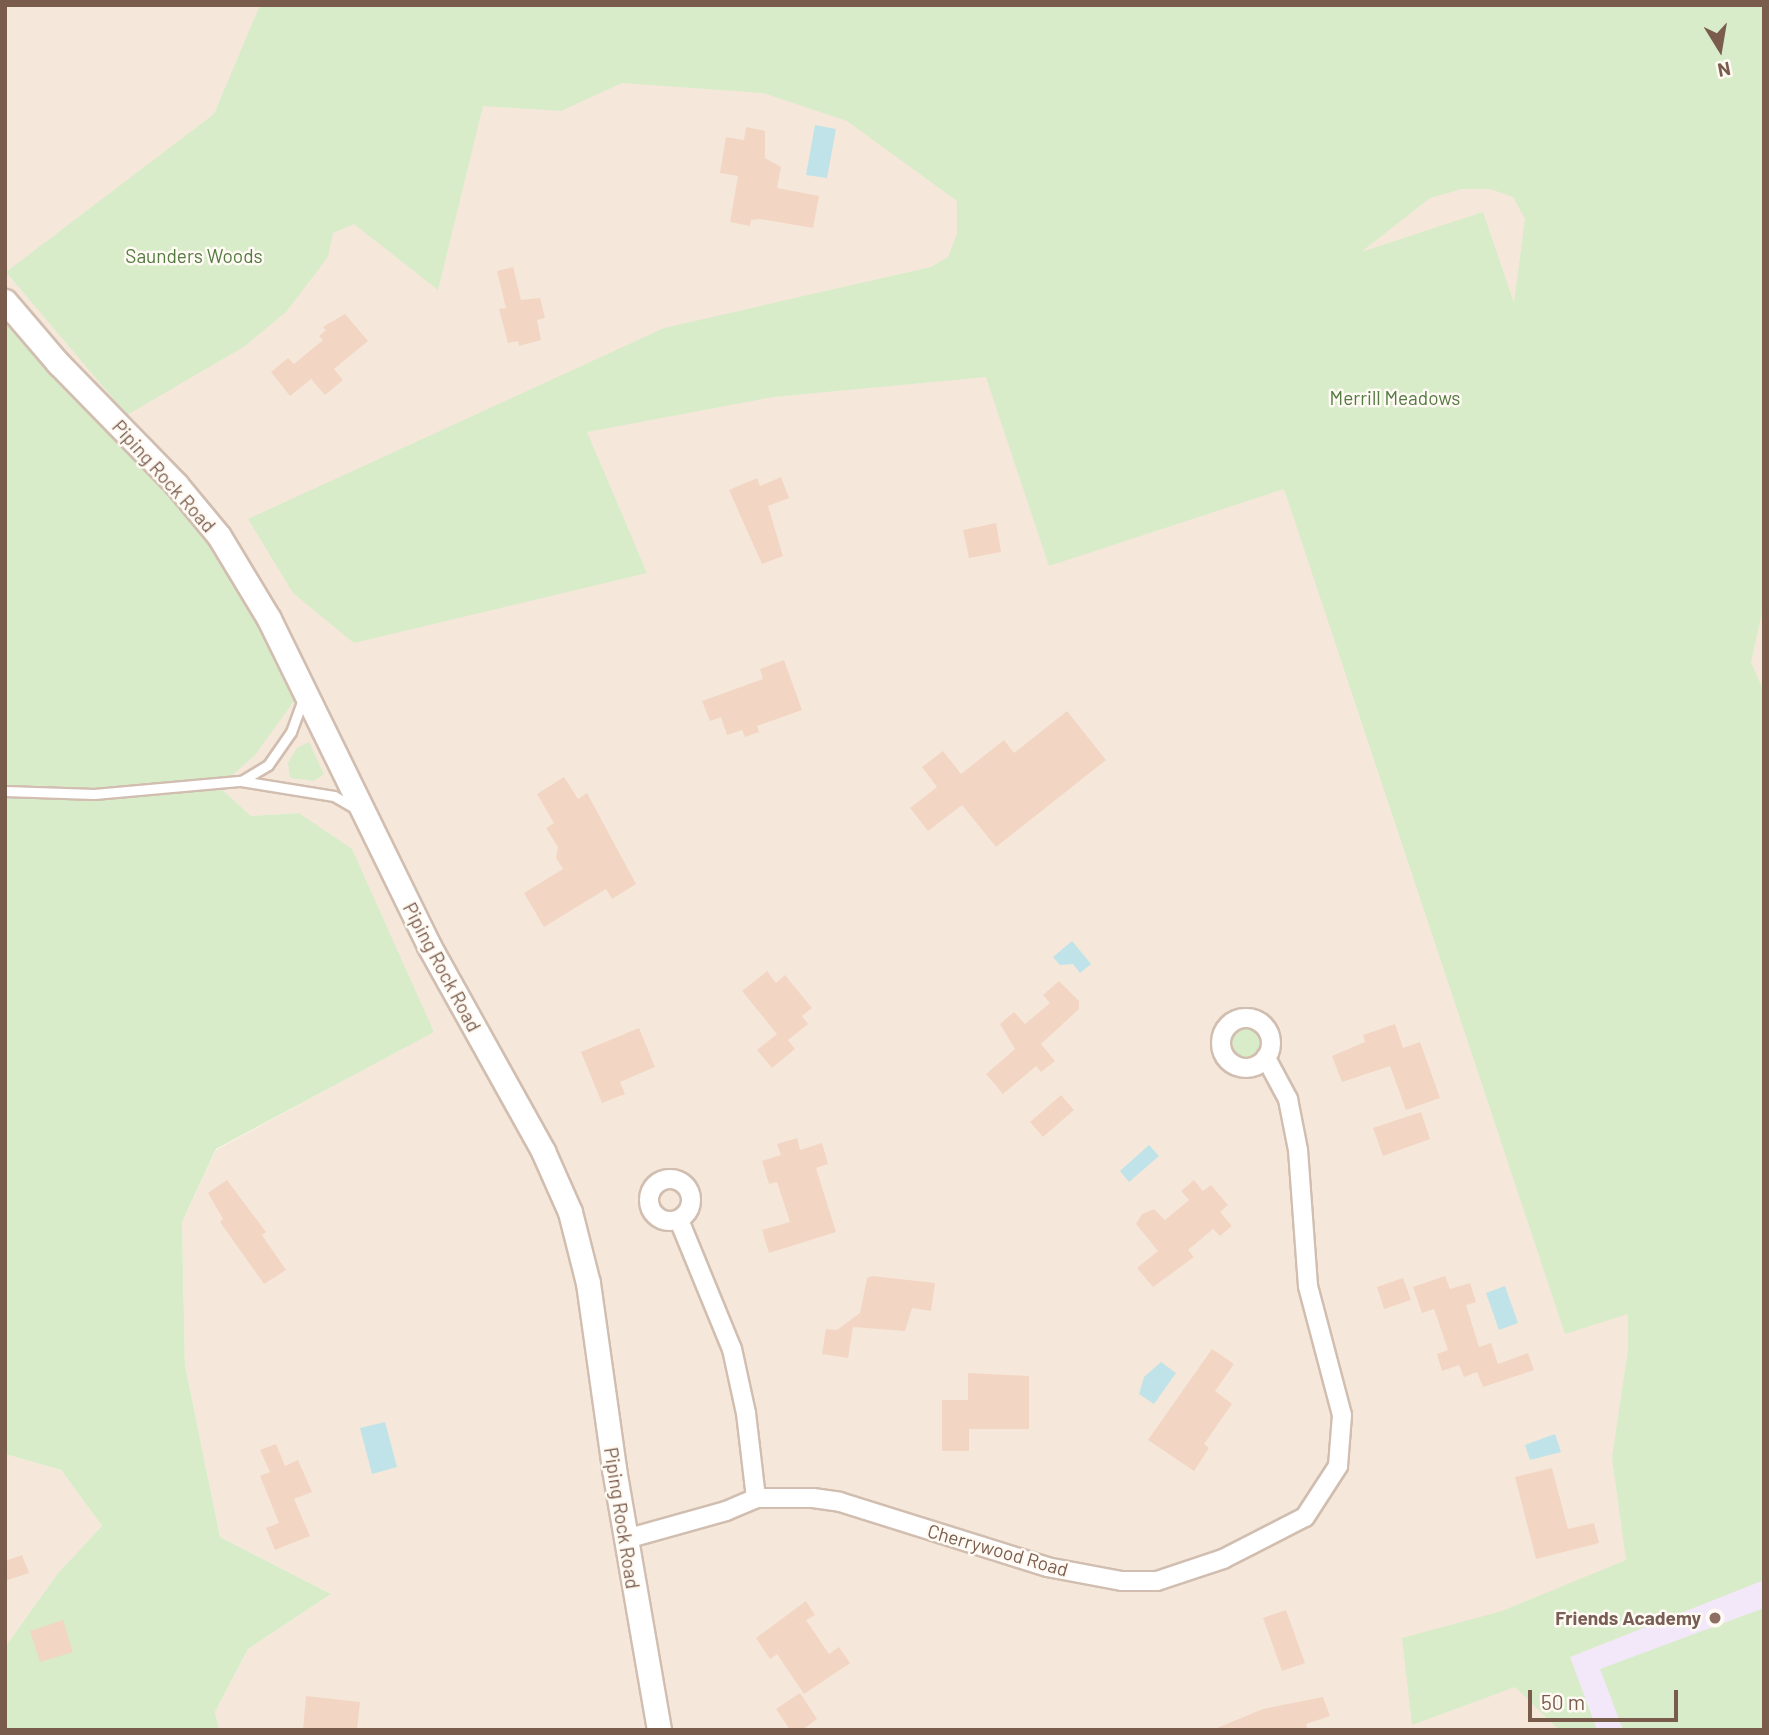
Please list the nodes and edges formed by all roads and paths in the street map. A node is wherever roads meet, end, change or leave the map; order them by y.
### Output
1 (5, 301) edge
2 (305, 692) junction
3 (241, 781) junction
4 (5, 791) edge
5 (364, 815) junction
6 (1266, 1058) dead end
7 (679, 1220) dead end
8 (756, 1498) junction
9 (626, 1539) junction
10 (659, 1730) edge

1 - 2 street, Piping Rock Road
2 - 3 lane
2 - 5 street, Piping Rock Road
3 - 4 lane
3 - 5 lane
5 - 9 street, Piping Rock Road
6 - 8 street, Cherrywood Road
7 - 8 street
8 - 9 street, Cherrywood Road
9 - 10 street, Piping Rock Road

